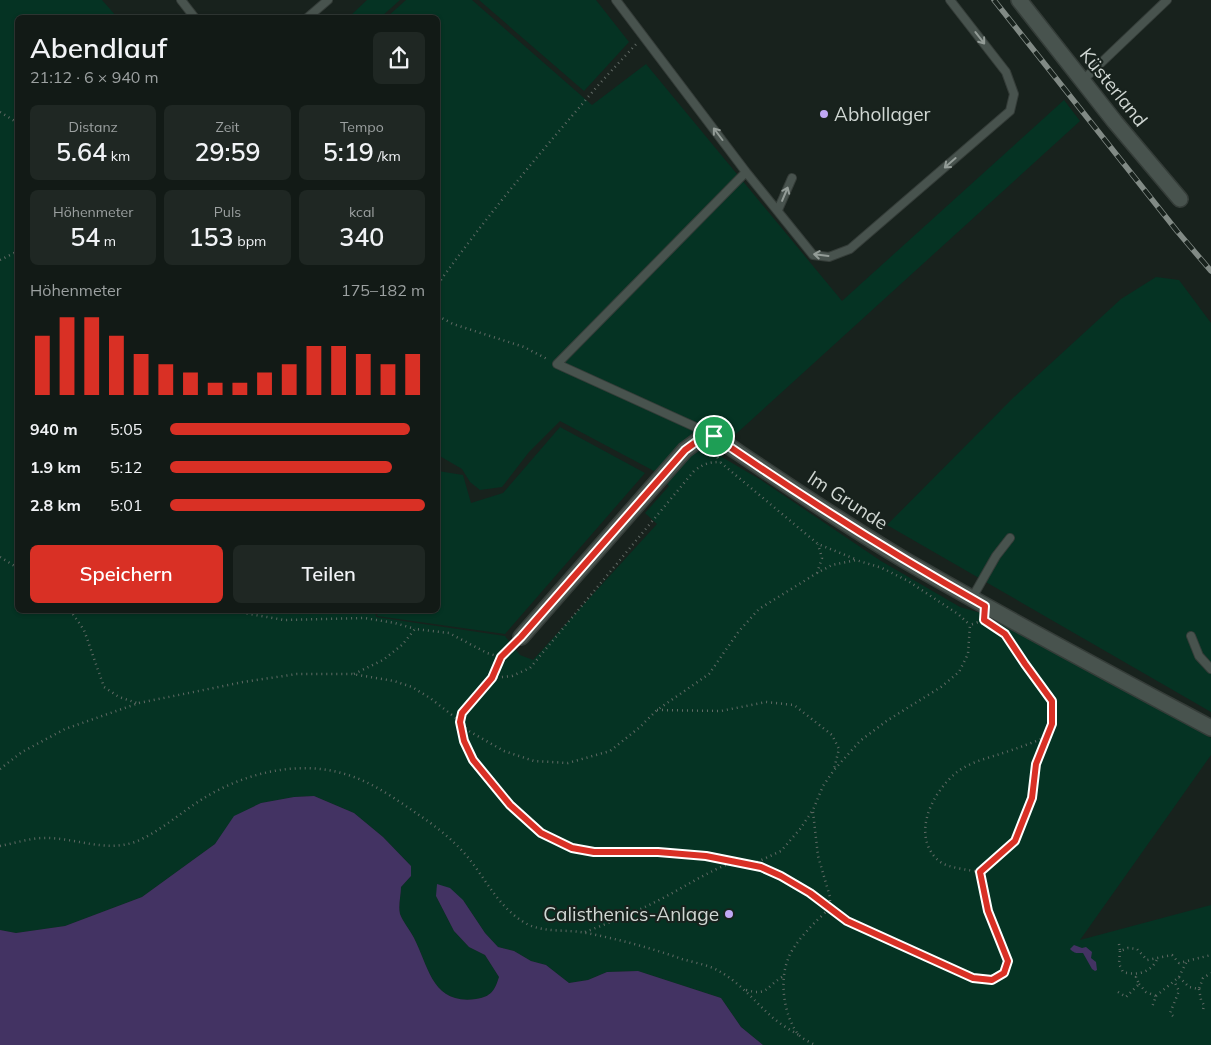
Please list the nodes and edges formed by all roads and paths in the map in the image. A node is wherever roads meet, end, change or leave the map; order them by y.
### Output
1 (181, 0) edge
2 (328, 0) edge
3 (616, 0) edge
4 (950, 0) edge
5 (1167, 0) edge
6 (1023, 2) edge
7 (193, 15) edge
8 (310, 15) edge
9 (639, 40) dead end
10 (1083, 80) junction
11 (0, 112) edge
12 (15, 120) edge
13 (746, 172) junction
14 (792, 178) dead end
15 (1180, 199) dead end
16 (778, 210) junction
17 (15, 252) edge
18 (0, 260) edge
19 (440, 281) edge
20 (440, 317) edge
21 (557, 364) junction
22 (714, 436) junction
23 (1010, 538) dead end
24 (818, 544) junction
25 (0, 557) edge
26 (856, 560) junction
27 (15, 566) edge
28 (817, 573) junction
29 (980, 608) junction
30 (72, 613) edge
31 (244, 613) edge
32 (970, 625) junction
33 (991, 625) dead end
34 (415, 628) junction
35 (998, 629) dead end
36 (1191, 636) dead end
37 (521, 637) joint
38 (501, 657) junction
39 (1211, 669) edge
40 (352, 674) junction
41 (492, 678) junction
42 (139, 703) junction
43 (657, 710) junction
44 (460, 722) junction
45 (1211, 728) edge
46 (1046, 737) junction
47 (0, 769) edge
48 (834, 770) junction
49 (813, 810) junction
50 (0, 846) edge
51 (733, 862) junction
52 (980, 872) junction
53 (830, 908) junction
54 (584, 932) junction
55 (1119, 944) dead end
56 (1120, 951) junction
57 (1211, 955) edge
58 (1158, 957) junction
59 (1188, 961) junction
60 (1139, 973) junction
61 (1211, 973) edge
62 (783, 977) junction
63 (1179, 977) junction
64 (1174, 981) junction
65 (1138, 984) junction
66 (1199, 989) junction
67 (745, 990) junction
68 (1118, 992) dead end
69 (1156, 996) junction
70 (1152, 1007) dead end
71 (1203, 1010) dead end
72 (1173, 1016) dead end
73 (799, 1035) junction
74 (815, 1045) edge

1 - 7 lane
2 - 8 lane
13 -> 3 lane
4 -> 16 lane
5 - 10 lane
6 - 10 street, Küsterland
9 - 19 path
10 - 15 street, Küsterland
11 - 12 path
13 - 16 lane
13 - 21 lane
16 -> 14 lane
17 - 18 path
20 - 21 path
21 - 22 lane
22 - 29 street, Im Grunde
22 - 37 street
23 - 29 lane
24 - 26 path
24 - 28 path
24 - 41 path
25 - 27 path
26 - 28 path
26 - 32 path
28 - 43 path
29 - 32 path
29 - 33 path
29 - 45 street, Im Grunde
30 - 42 path
31 - 34 path
32 - 48 path
34 - 38 path
34 - 40 path
35 - 46 path
36 - 39 lane
37 - 38 path
38 - 41 path
40 - 42 path
40 - 44 path
41 - 44 path
42 - 47 path
43 - 44 path
43 - 48 path
44 - 51 path
46 - 52 path
46 - 52 path
48 - 49 path
49 - 51 path
49 - 53 path
50 - 54 path
51 - 53 path
51 - 54 path
52 - 53 path
53 - 62 path
54 - 67 path
55 - 56 path
56 - 58 path
56 - 60 path
57 - 59 path
58 - 59 path
58 - 60 path
59 - 63 path
60 - 65 path
61 - 66 path
62 - 67 path
62 - 73 path
63 - 64 path
63 - 66 path
64 - 69 path
64 - 72 path
65 - 68 path
65 - 69 path
66 - 71 path
67 - 73 path
69 - 70 path
73 - 74 path

